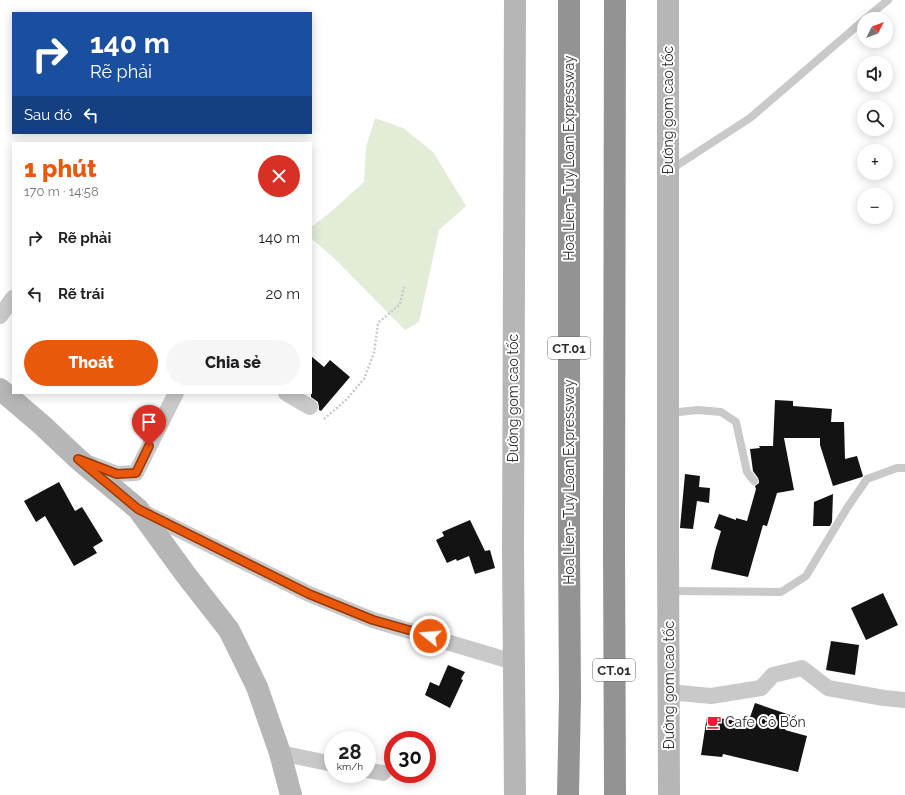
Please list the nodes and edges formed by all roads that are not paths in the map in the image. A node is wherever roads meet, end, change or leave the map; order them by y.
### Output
1 (515, 0) edge
2 (569, 0) edge
3 (615, 0) edge
4 (668, 0) edge
5 (888, 0) edge
6 (874, 12) edge
7 (857, 27) edge
8 (668, 172) junction
9 (12, 299) edge
10 (0, 316) edge
11 (0, 389) edge
12 (176, 394) edge
13 (288, 394) edge
14 (310, 407) road end
15 (668, 413) junction
16 (78, 459) junction
17 (905, 468) edge
18 (754, 481) dead end
19 (138, 509) junction
20 (614, 545) junction
21 (668, 591) junction
22 (514, 662) junction
23 (669, 692) junction
24 (570, 697) junction
25 (905, 700) edge
26 (280, 753) junction
27 (324, 762) edge
28 (376, 772) edge
29 (383, 773) dead end
30 (291, 795) edge
31 (515, 795) edge
32 (565, 795) edge
33 (568, 795) edge
34 (615, 795) edge
35 (624, 795) edge
36 (669, 795) edge

1 - 22 main road, Đường gom cao tốc
2 - 24 highway, Hoa Lien- Tuy Loan Expressway / CT.01
3 - 20 highway, CT.01
4 - 8 main road, Đường gom cao tốc
5 - 6 lane
7 - 8 lane
8 - 15 main road, Đường gom cao tốc
9 - 10 street
11 - 16 main road
12 - 16 street
13 - 14 street
15 - 18 lane
15 - 21 main road, Đường gom cao tốc
16 - 19 main road
17 - 21 lane
19 - 22 street
19 - 26 main road
20 - 34 highway, CT.01
20 - 35 highway
21 - 23 main road, Đường gom cao tốc
22 - 31 main road, Đường gom cao tốc
23 - 25 street
23 - 36 main road, Đường gom cao tốc
24 - 32 highway
24 - 33 highway, Hoa Lien- Tuy Loan Expressway / CT.01
26 - 27 street
26 - 30 main road
28 - 29 street

